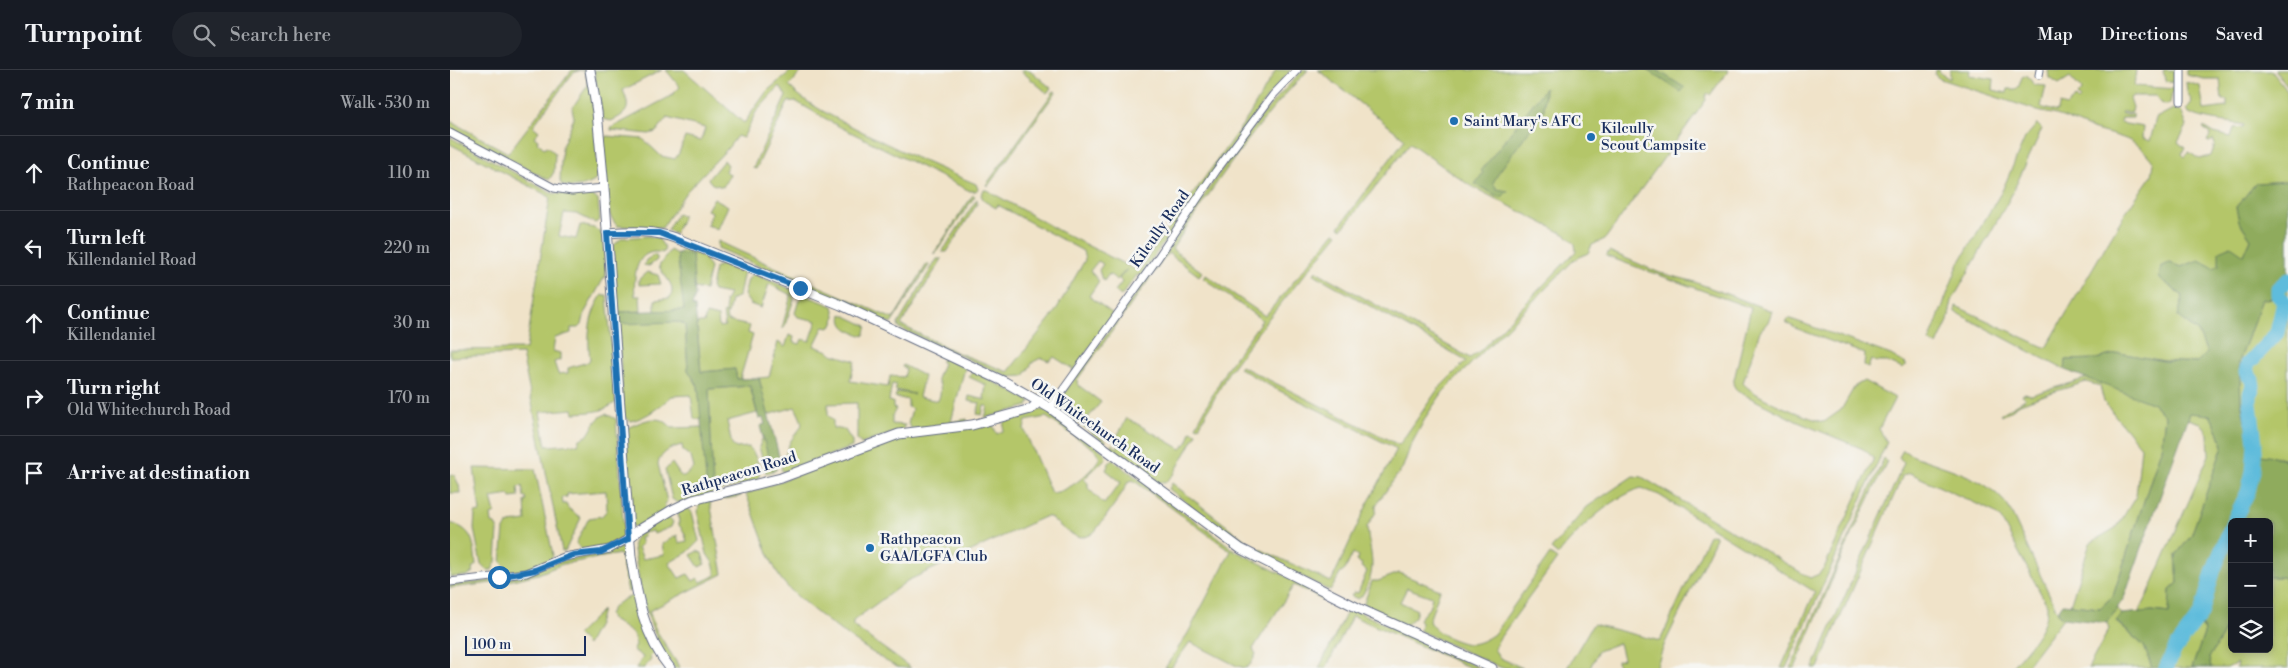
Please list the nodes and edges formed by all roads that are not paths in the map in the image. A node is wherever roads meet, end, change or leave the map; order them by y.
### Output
1 (590, 70) edge
2 (1297, 70) edge
3 (2181, 70) edge
4 (2181, 101) dead end
5 (450, 133) edge
6 (604, 188) junction
7 (607, 233) junction
8 (1040, 401) junction
9 (1050, 408) junction
10 (628, 539) junction
11 (450, 582) edge
12 (670, 668) edge
13 (1492, 668) edge

1 - 6 street
2 - 9 street, Kilcully Road
3 - 4 street
5 - 6 street
6 - 7 street
7 - 8 street, Old Whitechurch Road
7 - 10 street
8 - 9 street, Old Whitechurch Road
8 - 10 street, Rathpeacon Road
9 - 13 street, Old Whitechurch Road
10 - 11 street, Rathpeacon Road
10 - 12 street

